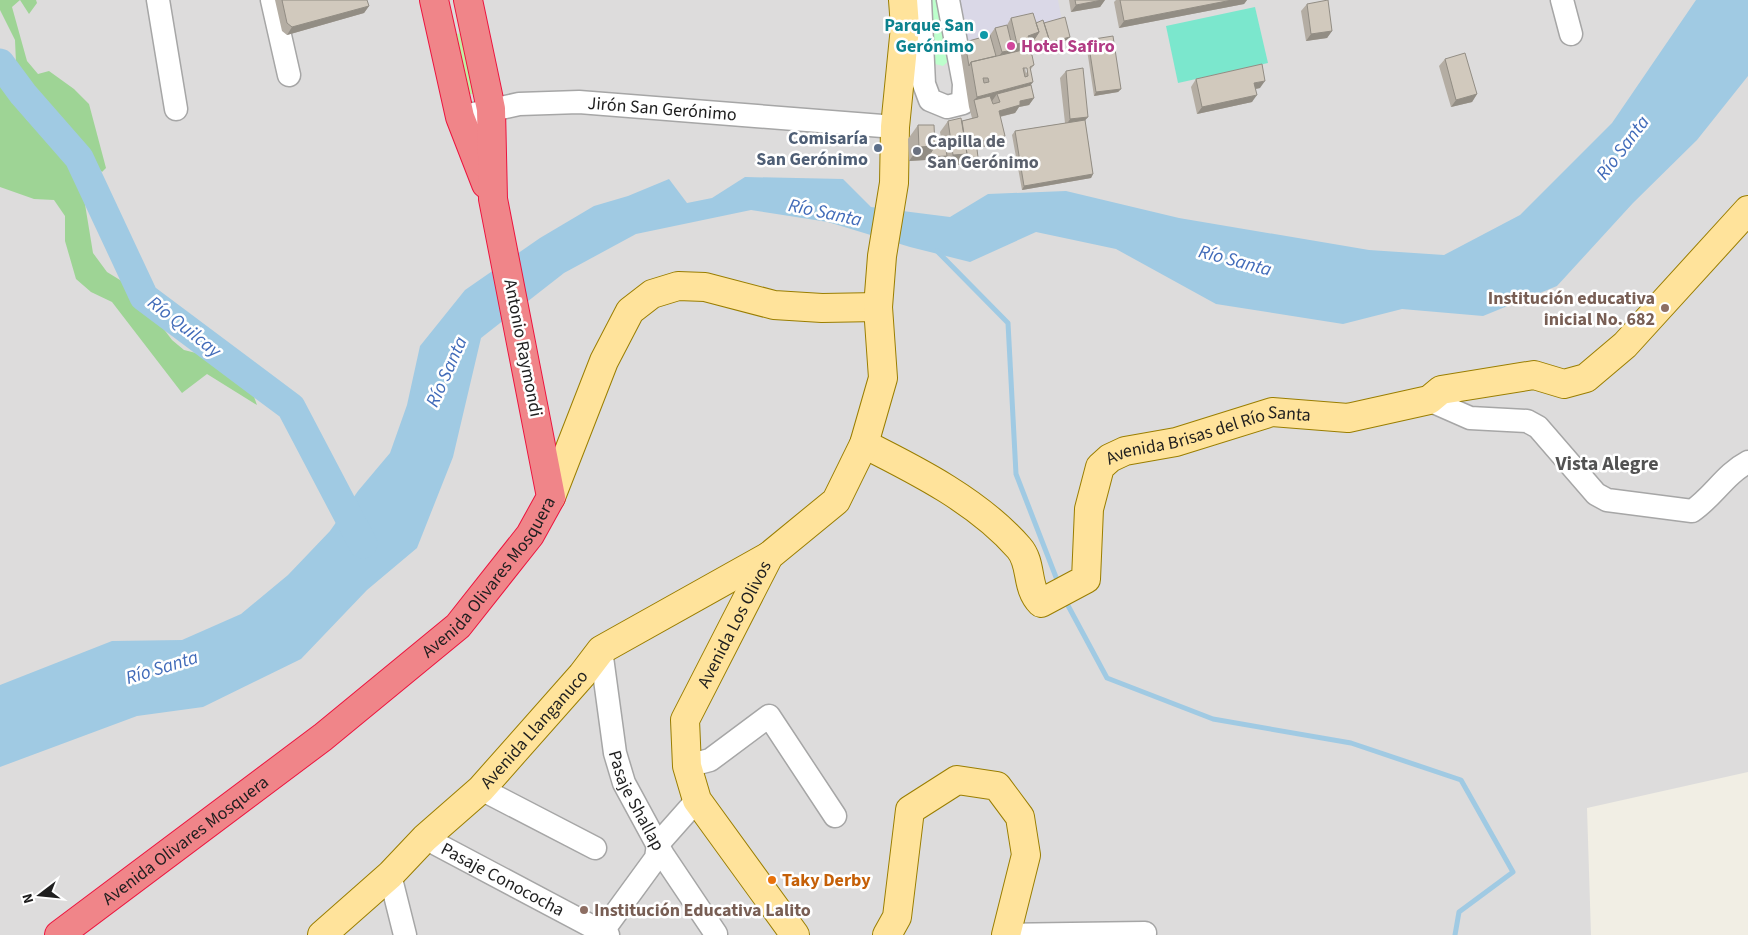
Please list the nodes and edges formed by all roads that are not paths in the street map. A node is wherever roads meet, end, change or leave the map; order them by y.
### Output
1 (158, 0) edge
2 (272, 0) edge
3 (434, 0) edge
4 (468, 0) edge
5 (903, 0) edge
6 (920, 0) edge
7 (948, 0) edge
8 (1562, 0) edge
9 (1571, 34) dead end
10 (288, 75) dead end
11 (176, 108) dead end
12 (490, 109) junction
13 (460, 117) junction
14 (895, 127) junction
15 (492, 199) junction
16 (1748, 210) edge
17 (878, 307) junction
18 (1429, 400) junction
19 (864, 444) junction
20 (1748, 462) edge
21 (551, 497) junction
22 (769, 556) junction
23 (602, 650) junction
24 (688, 766) junction
25 (481, 789) junction
26 (697, 800) junction
27 (835, 816) dead end
28 (425, 838) junction
29 (658, 844) junction
30 (595, 848) dead end
31 (390, 875) junction
32 (1145, 933) dead end
33 (605, 934) edge
34 (716, 934) edge
35 (59, 935) edge
36 (322, 935) edge
37 (405, 935) edge
38 (795, 935) edge
39 (887, 935) edge
40 (1006, 935) edge

1 - 11 street
2 - 10 street
3 - 13 highway
4 - 12 highway
5 - 14 main road, Avenida Los Olivos
6 - 7 street
8 - 9 street
12 - 13 street, Jirón San Gerónimo
12 - 14 street, Jirón San Gerónimo
12 - 15 highway
13 - 15 highway
14 - 17 main road, Avenida Los Olivos
15 - 21 highway, Antonio Raymondi
16 - 18 main road, Avenida Brisas del Río Santa
17 - 19 main road, Avenida Los Olivos
17 - 21 main road, Avenida Olivares Mosquera
18 - 19 main road, Avenida Brisas del Río Santa
18 - 20 street
19 - 22 main road, Avenida Los Olivos
21 - 35 highway, Avenida Olivares Mosquera
22 - 23 main road, Avenida Llanganuco
22 - 24 main road, Avenida Los Olivos
23 - 25 main road, Avenida Llanganuco
23 - 29 street, Pasaje Shallap
24 - 26 main road, Avenida Los Olivos
24 - 27 street
25 - 28 main road, Avenida Llanganuco
25 - 30 street
26 - 29 street
26 - 38 main road, Avenida Los Olivos
28 - 31 main road, Avenida Llanganuco
28 - 33 street, Pasaje Conococha
29 - 33 street
29 - 34 street, Pasaje Shallap
31 - 36 main road, Avenida Llanganuco
31 - 37 street
32 - 40 street
39 - 40 main road

